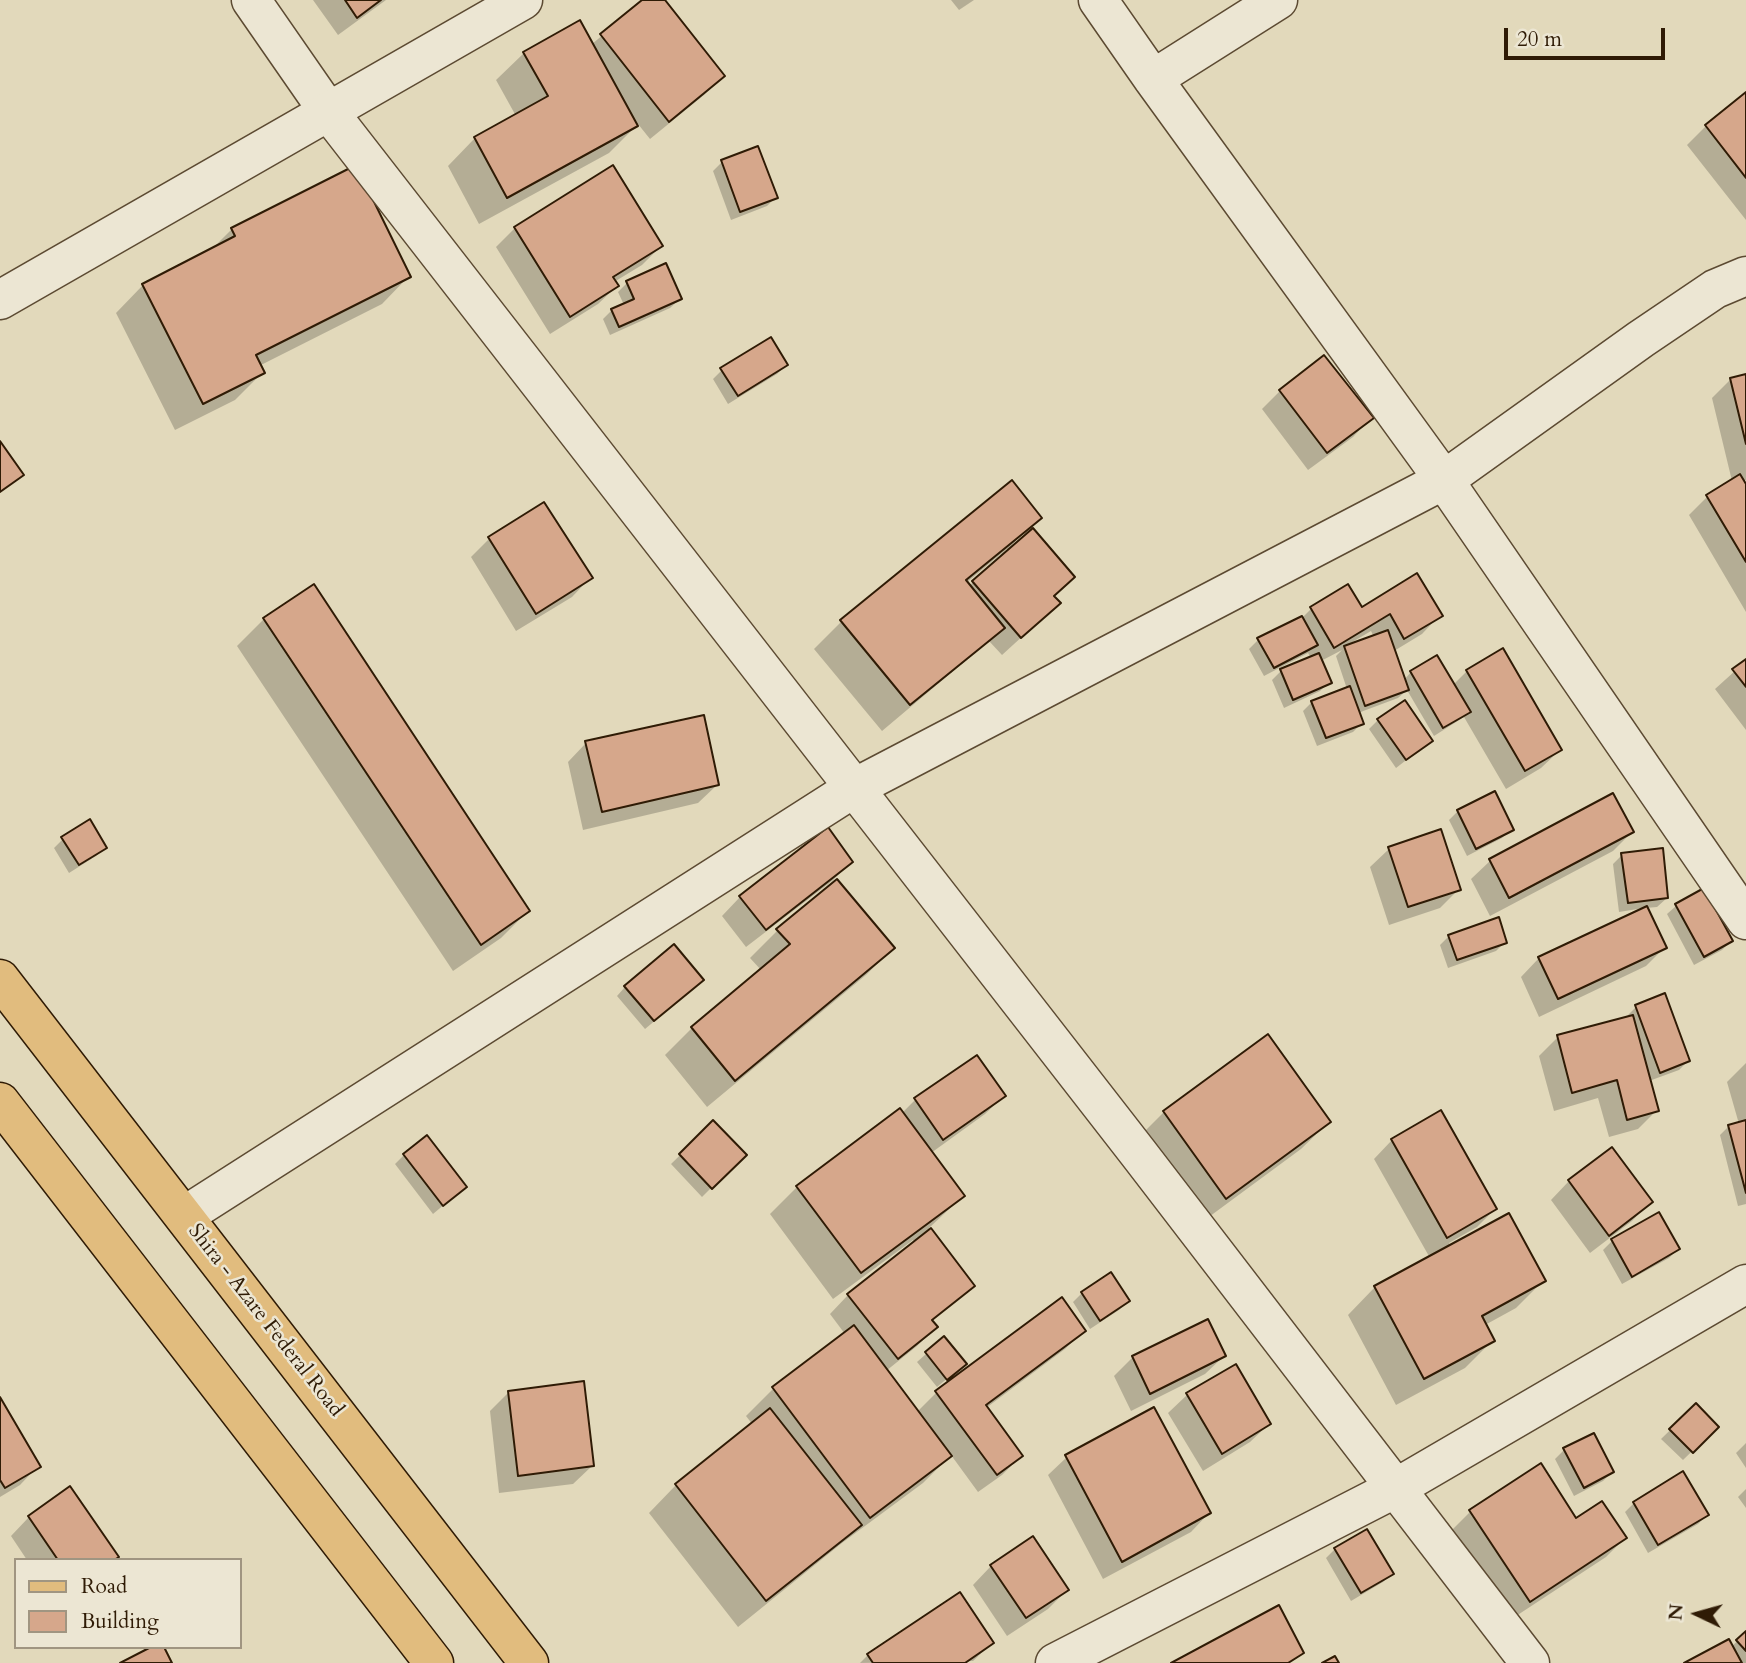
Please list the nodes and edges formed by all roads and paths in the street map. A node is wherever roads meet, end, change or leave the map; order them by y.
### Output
1 (251, 0) edge
2 (523, 0) edge
3 (1098, 0) edge
4 (1278, 0) edge
5 (1153, 79) junction
6 (328, 111) junction
7 (1746, 276) edge
8 (0, 300) edge
9 (1444, 480) junction
10 (854, 788) junction
11 (1746, 920) edge
12 (0, 979) edge
13 (0, 1101) edge
14 (184, 1216) junction
15 (1746, 1284) edge
16 (1396, 1488) junction
17 (433, 1663) edge
18 (529, 1663) edge
19 (1055, 1663) edge
20 (1530, 1663) edge

1 - 6 street
2 - 6 street
3 - 5 street
4 - 5 street
5 - 9 street
6 - 8 street
6 - 10 street
7 - 9 street
9 - 10 street
9 - 11 street
10 - 14 street
10 - 16 street
12 - 14 main road, Shira - Azare Federal Road
13 - 17 main road
14 - 18 main road, Shira - Azare Federal Road
15 - 16 street
16 - 19 street
16 - 20 street

